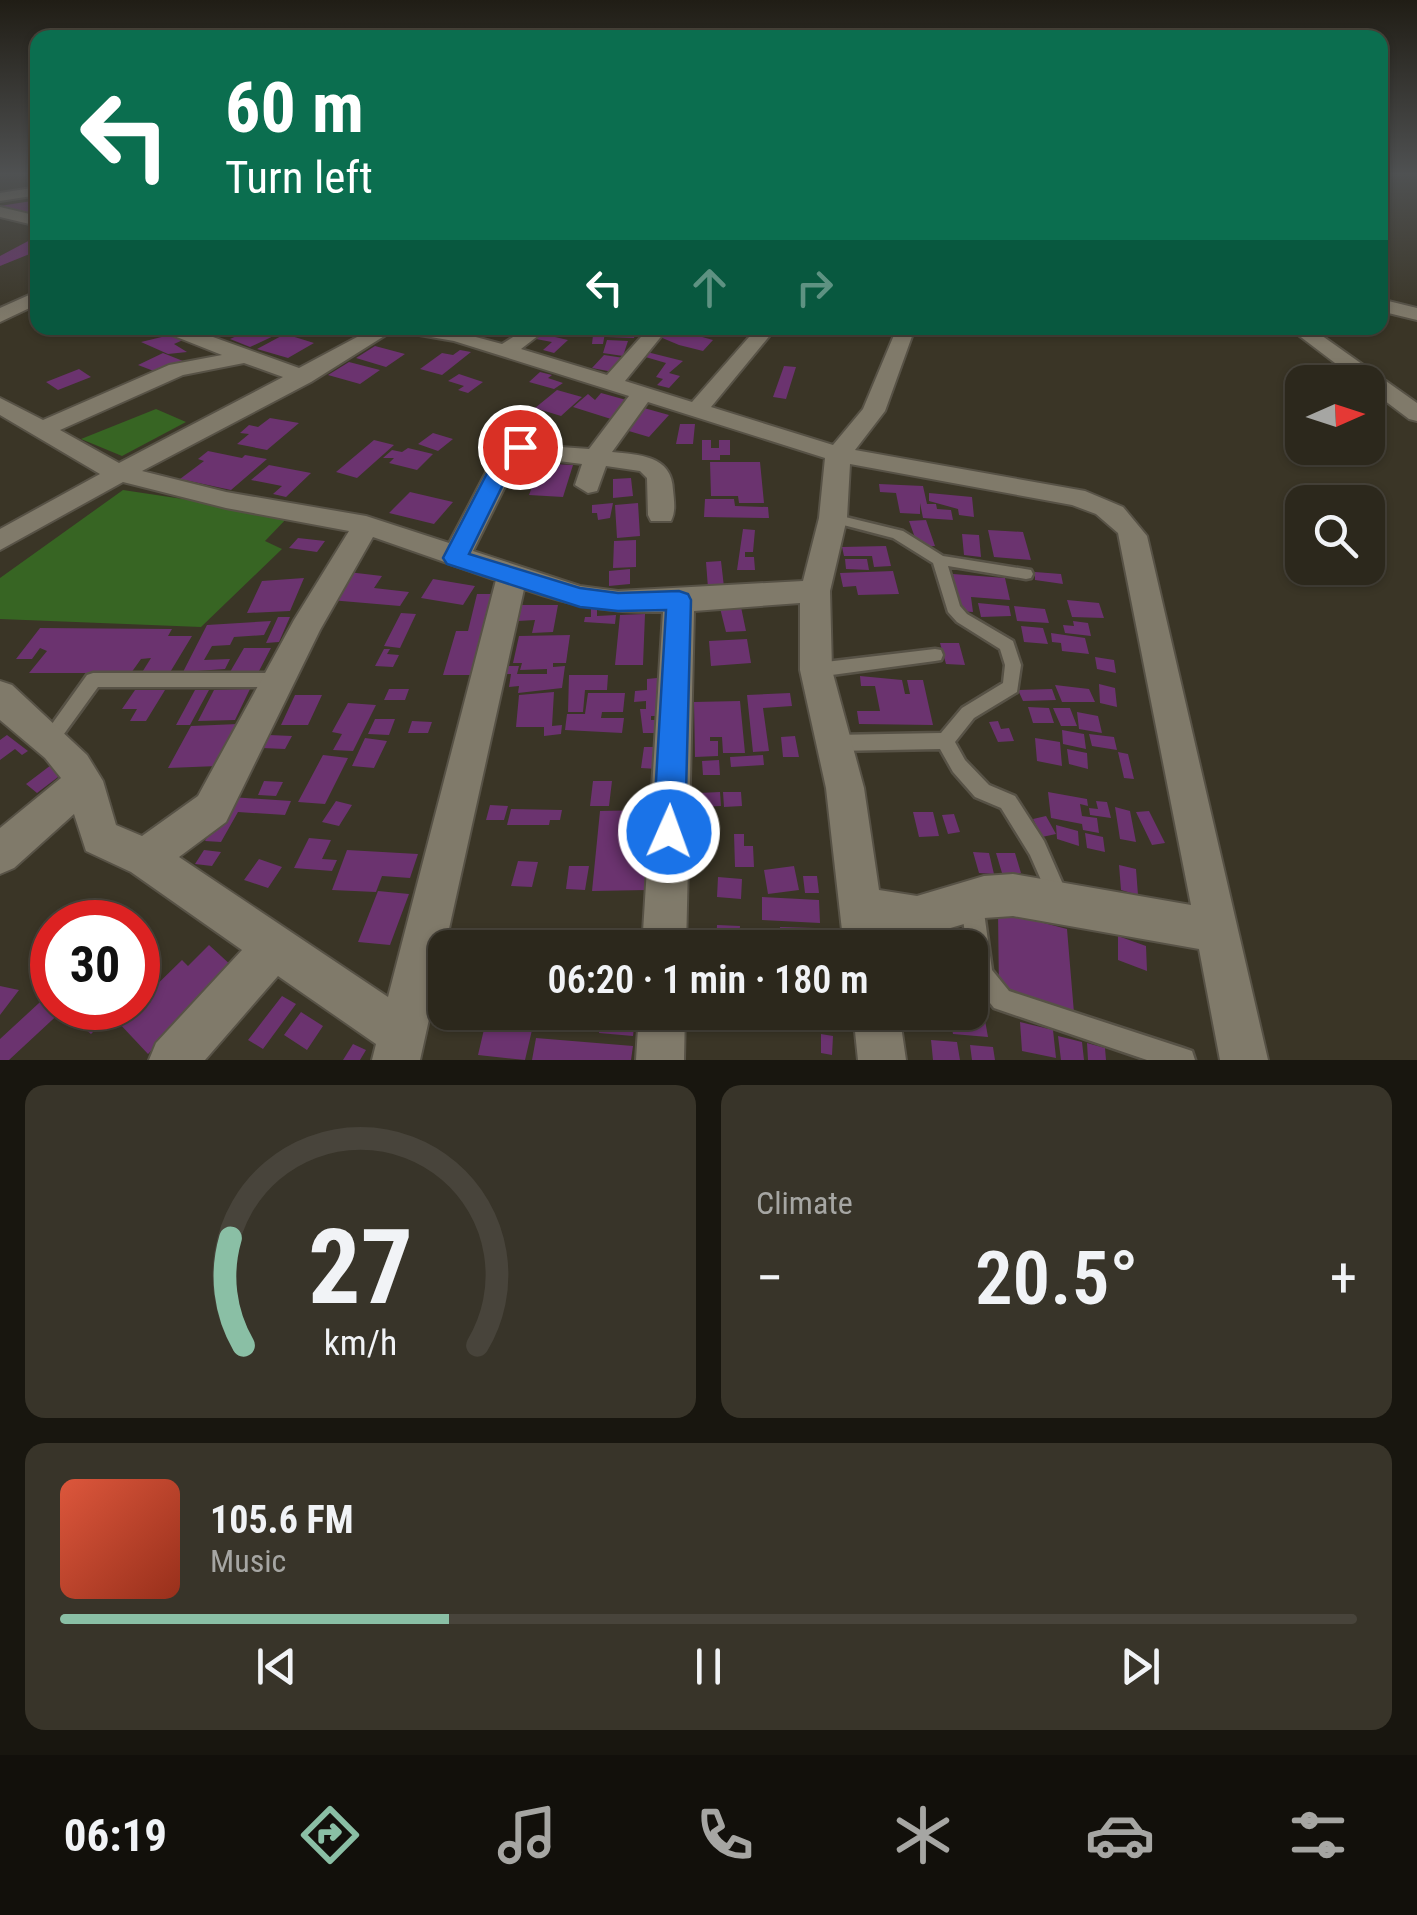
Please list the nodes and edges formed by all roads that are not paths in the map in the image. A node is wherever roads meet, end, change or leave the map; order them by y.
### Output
1 (30, 300) edge
2 (1388, 307) edge
3 (2, 313) edge
4 (1417, 314) edge
5 (190, 335) edge
6 (375, 335) edge
7 (439, 335) edge
8 (529, 335) edge
9 (653, 335) edge
10 (760, 335) edge
11 (903, 335) edge
12 (1309, 335) edge
13 (506, 351) junction
14 (246, 356) junction
15 (302, 376) junction
16 (612, 384) junction
17 (644, 394) junction
18 (0, 404) edge
19 (697, 410) junction
20 (1417, 414) edge
21 (40, 430) junction
22 (838, 454) junction
23 (595, 456) junction
24 (115, 472) junction
25 (588, 486) dead end
26 (662, 515) dead end
27 (833, 518) junction
28 (366, 525) junction
29 (0, 541) edge
30 (455, 558) junction
31 (939, 560) junction
32 (1026, 574) dead end
33 (512, 576) junction
34 (815, 590) junction
35 (679, 600) junction
36 (935, 655) dead end
37 (816, 670) junction
38 (280, 680) junction
39 (0, 695) edge
40 (50, 740) junction
41 (946, 741) junction
42 (834, 742) junction
43 (84, 782) junction
44 (0, 854) edge
45 (145, 858) junction
46 (972, 901) junction
47 (1061, 903) junction
48 (864, 928) edge
49 (665, 930) edge
50 (1219, 931) junction
51 (275, 946) junction
52 (661, 1030) edge
53 (878, 1030) edge
54 (400, 1047) edge
55 (172, 1060) edge
56 (660, 1060) edge
57 (882, 1060) edge
58 (1183, 1060) edge
59 (1244, 1060) edge

1 - 3 street
2 - 4 street
5 - 14 street
6 - 15 street
7 - 13 street
8 - 13 street
9 - 16 street
10 - 19 street
11 - 22 street
12 - 20 street
13 - 16 street
14 - 15 street
14 - 21 street
15 - 24 street
16 - 17 street
17 - 19 street
17 - 23 street
18 - 21 street
19 - 22 street
21 - 24 street
22 - 27 street
22 - 50 street
23 - 25 street
23 - 26 street
23 - 30 street
24 - 28 street
24 - 29 street
27 - 31 lane
27 - 34 street
28 - 30 street
28 - 38 street
30 - 33 street
31 - 32 lane
31 - 41 lane
33 - 35 street
33 - 54 street
34 - 35 street
34 - 37 street
35 - 49 street
36 - 37 lane
37 - 42 street
38 - 40 lane
38 - 45 street
39 - 40 street
40 - 43 street
41 - 42 lane
41 - 47 lane
42 - 48 street
43 - 44 street
43 - 45 street
45 - 51 street
46 - 47 street
46 - 48 street
46 - 58 lane
47 - 50 street
50 - 59 street
51 - 54 street
51 - 55 street
52 - 56 street
53 - 57 street

